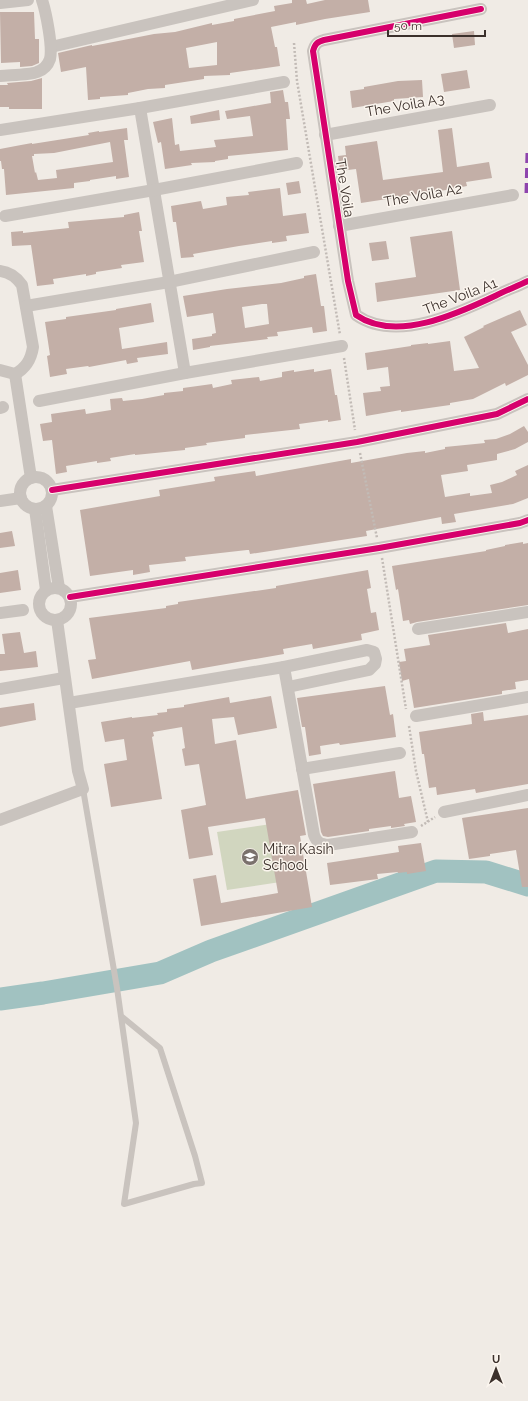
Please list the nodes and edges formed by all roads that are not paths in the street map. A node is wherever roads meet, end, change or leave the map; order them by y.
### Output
1 (28, 0) edge
2 (42, 0) edge
3 (253, 0) edge
4 (4, 2) edge
5 (237, 2) edge
6 (481, 9) dead end
7 (51, 47) junction
8 (0, 76) edge
9 (284, 82) dead end
10 (490, 105) dead end
11 (140, 108) junction
12 (0, 130) edge
13 (325, 135) junction
14 (297, 163) dead end
15 (154, 190) junction
16 (513, 194) dead end
17 (5, 216) dead end
18 (339, 226) junction
19 (314, 252) dead end
20 (0, 271) edge
21 (169, 282) junction
22 (528, 282) edge
23 (26, 306) junction
24 (374, 323) joint
25 (342, 346) dead end
26 (0, 370) edge
27 (185, 373) junction
28 (15, 374) junction
29 (528, 399) edge
30 (38, 401) dead end
31 (31, 478) junction
32 (52, 490) junction
33 (21, 498) junction
34 (0, 501) edge
35 (40, 507) junction
36 (528, 520) edge
37 (59, 588) junction
38 (46, 590) junction
39 (70, 597) junction
40 (23, 610) dead end
41 (528, 612) edge
42 (0, 613) edge
43 (57, 620) junction
44 (418, 629) dead end
45 (284, 667) junction
46 (64, 678) junction
47 (288, 687) junction
48 (0, 689) edge
49 (528, 697) edge
50 (69, 704) junction
51 (416, 716) dead end
52 (400, 753) dead end
53 (302, 769) junction
54 (83, 789) junction
55 (528, 795) edge
56 (444, 812) road end
57 (0, 820) edge
58 (412, 832) road end
59 (121, 1016) junction

1 - 4 street
2 - 7 street
3 - 5 street
5 - 7 street
6 - 13 street, The Voila
7 - 8 street
9 - 11 street
10 - 13 street, The Voila A3
11 - 12 street
11 - 15 street
13 - 18 street, The Voila
14 - 15 street
15 - 17 street
15 - 21 street
16 - 18 street, The Voila A2
18 - 24 street, The Voila
19 - 21 street
20 - 23 street
21 - 23 street
21 - 27 street
22 - 24 street, The Voila A1
23 - 28 street
25 - 27 street
26 - 28 street
27 - 30 street
28 - 31 street
29 - 32 street
31 - 32 street
31 - 33 street
32 - 35 street
33 - 34 street
33 - 35 street
35 - 37 street
35 - 38 street
36 - 39 street
37 - 38 street
37 - 39 street
38 - 43 street
39 - 43 street
40 - 42 street
41 - 44 street
43 - 46 street
45 - 47 street
45 - 47 street
45 - 50 street
46 - 48 street
46 - 50 street
47 - 53 street
49 - 51 street
50 - 54 street
52 - 53 street
53 - 58 street
54 - 57 street
54 - 59 lane
55 - 56 street
59 - 59 lane

